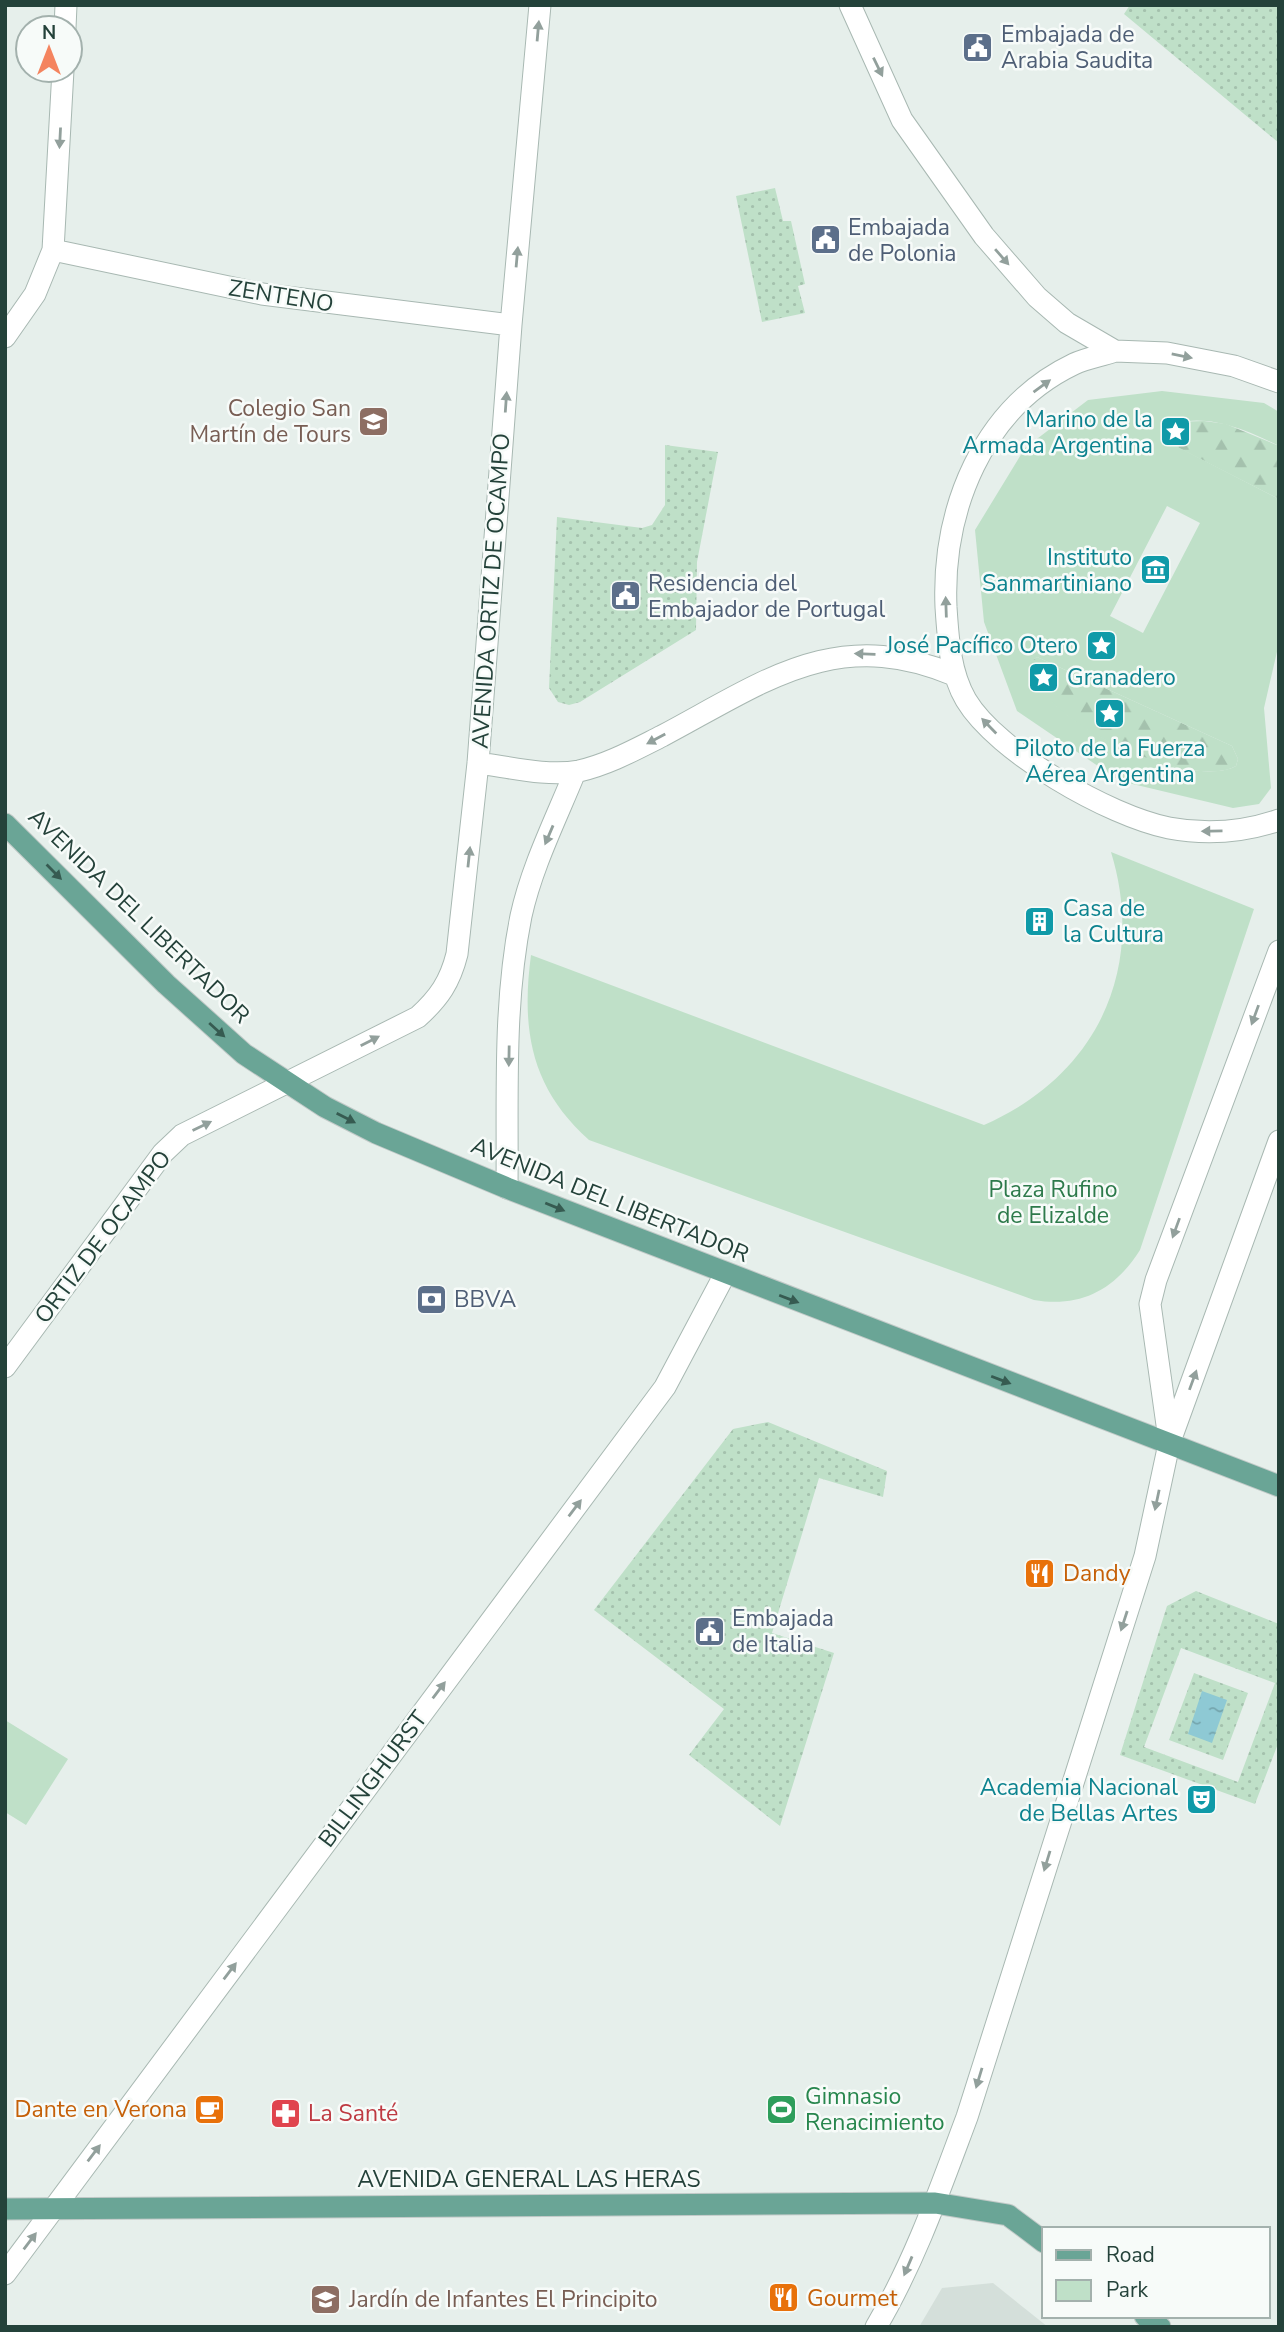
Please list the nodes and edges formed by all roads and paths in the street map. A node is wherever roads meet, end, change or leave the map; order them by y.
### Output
1 (541, 5) edge
2 (850, 5) edge
3 (62, 84) edge
4 (53, 250) junction
5 (511, 325) junction
6 (5, 337) edge
7 (1115, 351) junction
8 (1279, 383) edge
9 (954, 674) junction
10 (478, 764) junction
11 (575, 772) junction
12 (1279, 820) edge
13 (5, 824) edge
14 (1279, 951) edge
15 (288, 1082) junction
16 (1279, 1141) edge
17 (507, 1188) junction
18 (725, 1274) junction
19 (5, 1367) edge
20 (1169, 1444) junction
21 (1279, 1486) edge
22 (935, 2203) junction
23 (54, 2208) junction
24 (5, 2209) edge
25 (1042, 2240) edge
26 (5, 2274) edge
27 (876, 2327) edge

5 -> 1 street, AVENIDA ORTIZ DE OCAMPO
2 -> 7 street
3 -> 4 street
4 - 5 street, ZENTENO
4 - 6 street
10 -> 5 street, AVENIDA ORTIZ DE OCAMPO
7 -> 8 street
9 -> 7 street
9 -> 11 street
12 -> 9 street
10 - 11 street
15 -> 10 street, AVENIDA ORTIZ DE OCAMPO
11 -> 17 street
13 -> 15 main road, AVENIDA DEL LIBERTADOR
14 -> 20 street
15 -> 17 main road, AVENIDA DEL LIBERTADOR
19 -> 15 street, ORTIZ DE OCAMPO
20 -> 16 street
17 -> 18 main road, AVENIDA DEL LIBERTADOR
18 -> 20 main road, AVENIDA DEL LIBERTADOR
23 -> 18 street, BILLINGHURST
20 - 21 main road, AVENIDA DEL LIBERTADOR
20 -> 22 street
22 - 23 main road, AVENIDA GENERAL LAS HERAS
22 - 25 main road, AVENIDA GENERAL LAS HERAS
22 -> 27 street
23 - 24 main road, AVENIDA GENERAL LAS HERAS
26 -> 23 street, BILLINGHURST

